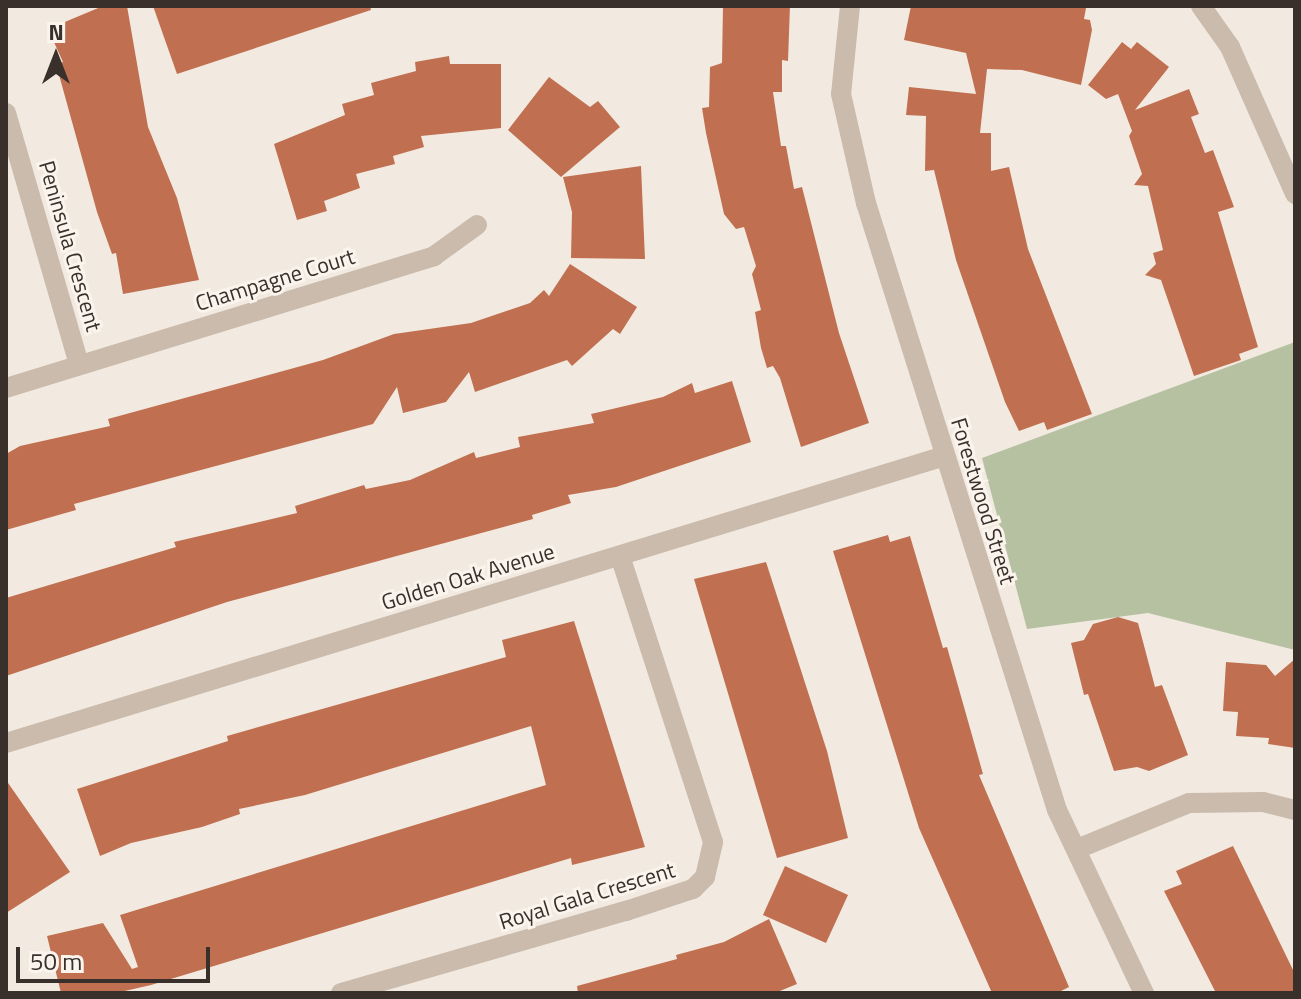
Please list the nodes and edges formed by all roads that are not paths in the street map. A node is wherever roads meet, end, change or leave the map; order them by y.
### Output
1 (850, 6) edge
2 (1201, 6) edge
3 (6, 113) edge
4 (1295, 194) edge
5 (477, 225) dead end
6 (79, 365) junction
7 (6, 388) edge
8 (945, 456) junction
9 (620, 556) junction
10 (6, 743) edge
11 (1295, 810) edge
12 (1077, 849) junction
13 (341, 993) edge
14 (1144, 993) edge

1 - 8 street, Forestwood Street
2 - 4 street
3 - 6 street, Peninsula Crescent
5 - 6 street, Champagne Court
6 - 7 street, Peninsula Crescent
8 - 9 street, Golden Oak Avenue
8 - 12 street, Forestwood Street
9 - 10 street, Golden Oak Avenue
9 - 13 street, Royal Gala Crescent
11 - 12 street
12 - 14 street, Forestwood Street

